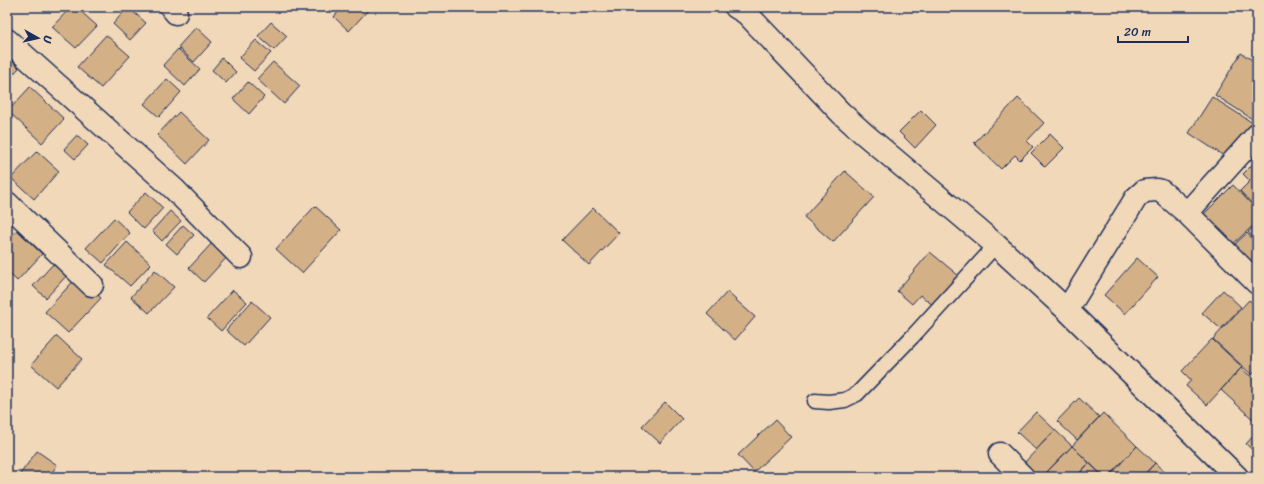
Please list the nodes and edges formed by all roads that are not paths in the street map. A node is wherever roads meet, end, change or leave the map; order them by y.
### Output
1 (736, 7) edge
2 (7, 40) edge
3 (1257, 134) edge
4 (7, 203) edge
5 (1187, 213) junction
6 (996, 245) junction
7 (241, 257) dead end
8 (1257, 283) edge
9 (92, 285) dead end
10 (1067, 310) junction
11 (815, 401) dead end
12 (1000, 454) dead end
13 (1023, 477) edge
14 (1237, 477) edge

1 - 6 street
2 - 7 street
3 - 5 street
4 - 9 street
5 - 8 street
5 - 10 street
6 - 10 street
6 - 11 lane
10 - 14 street
12 - 13 street

